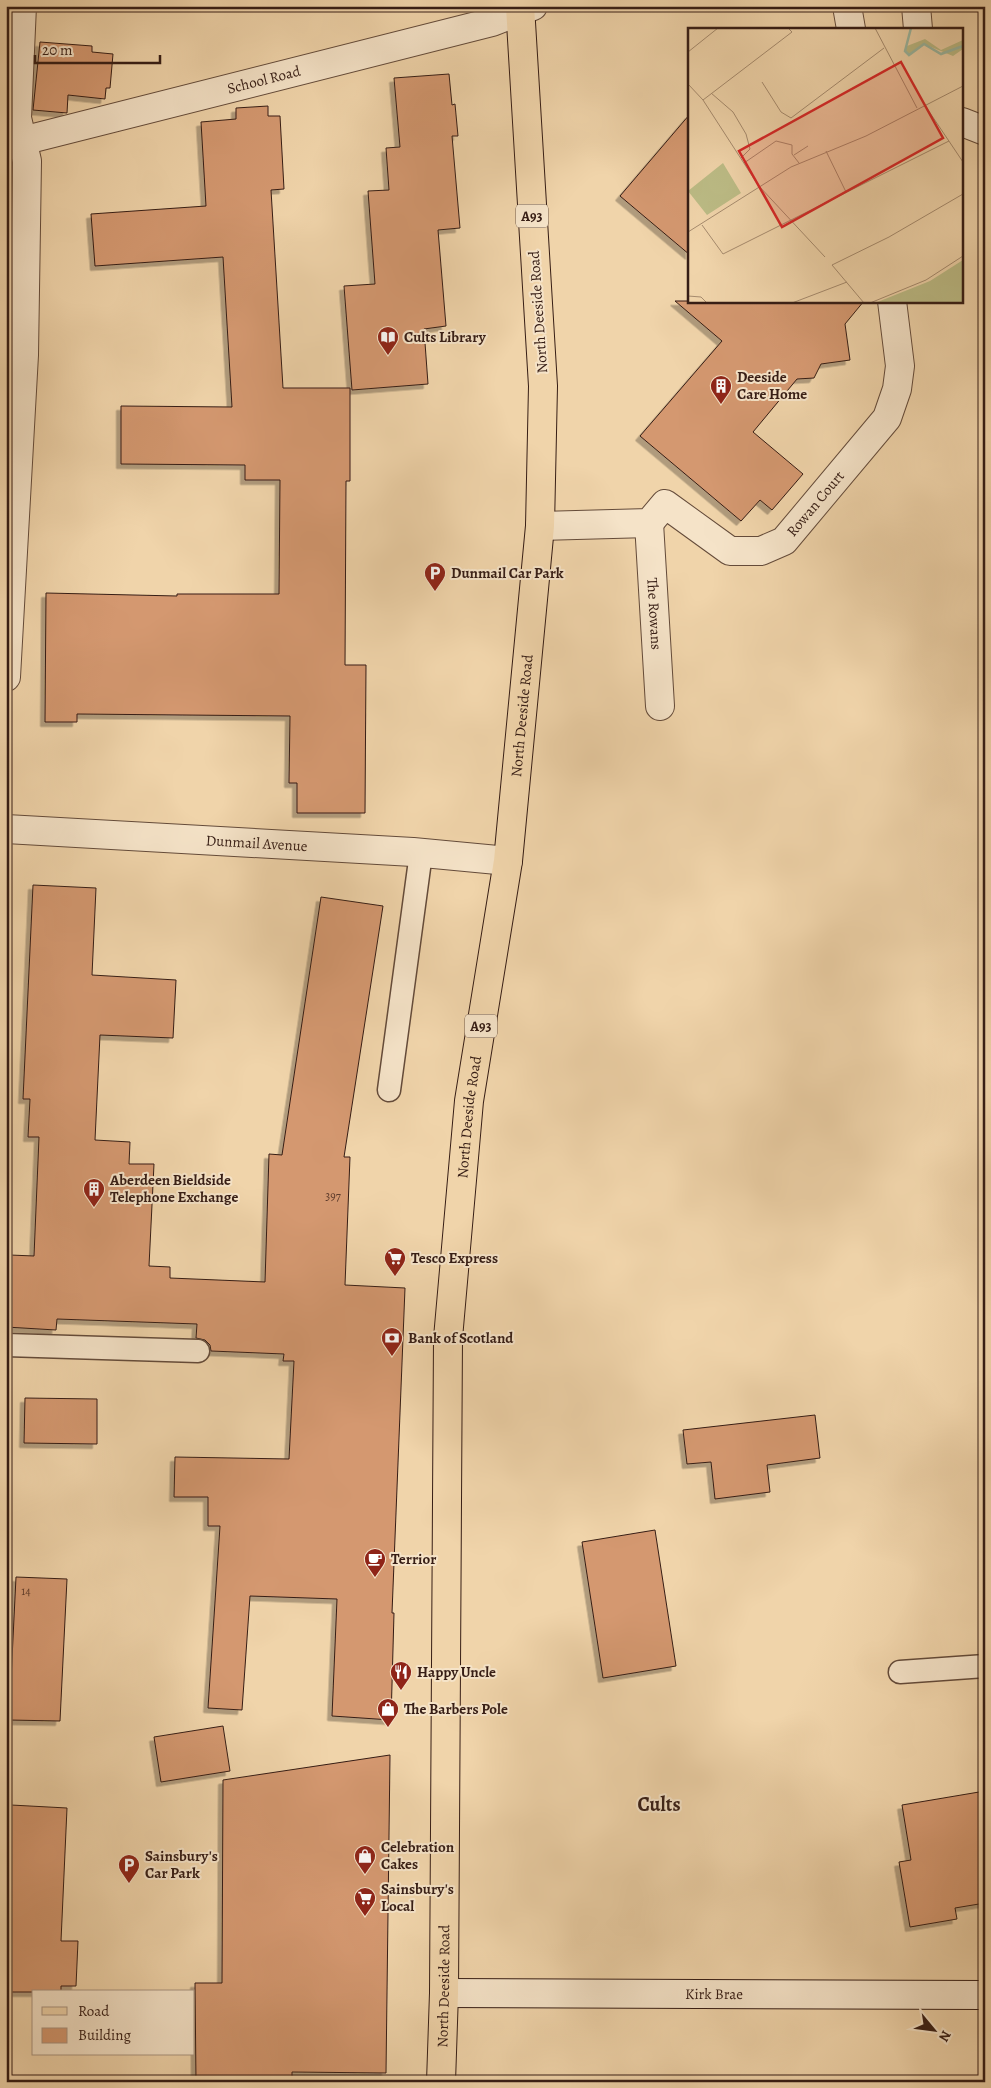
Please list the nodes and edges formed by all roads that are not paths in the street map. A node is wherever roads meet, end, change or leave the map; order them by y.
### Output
1 (22, 6) edge
2 (847, 6) edge
3 (916, 6) edge
4 (525, 8) edge
5 (851, 28) edge
6 (918, 28) edge
7 (964, 123) edge
8 (985, 131) edge
9 (14, 142) edge
10 (892, 302) edge
11 (15, 355) edge
12 (649, 523) junction
13 (540, 526) junction
14 (6, 677) edge
15 (660, 706) dead end
16 (6, 829) edge
17 (421, 853) junction
18 (508, 861) junction
19 (389, 1090) dead end
20 (6, 1345) edge
21 (198, 1351) dead end
22 (985, 1666) edge
23 (900, 1672) dead end
24 (444, 1993) junction
25 (985, 1995) edge
26 (441, 2082) edge

1 - 9 street
2 - 5 street
3 - 6 street
4 - 9 street, School Road
4 - 13 main road, North Deeside Road / A93
7 - 8 street
9 - 11 street
10 - 12 street, Rowan Court
11 - 14 street
12 - 13 street
12 - 15 street, The Rowans
13 - 18 main road, North Deeside Road / A93
16 - 17 street, Dunmail Avenue
17 - 18 street, Dunmail Avenue
17 - 19 lane
18 - 24 main road, North Deeside Road / A93
20 - 21 lane
22 - 23 lane
24 - 25 street, Kirk Brae
24 - 26 main road, North Deeside Road / A93

